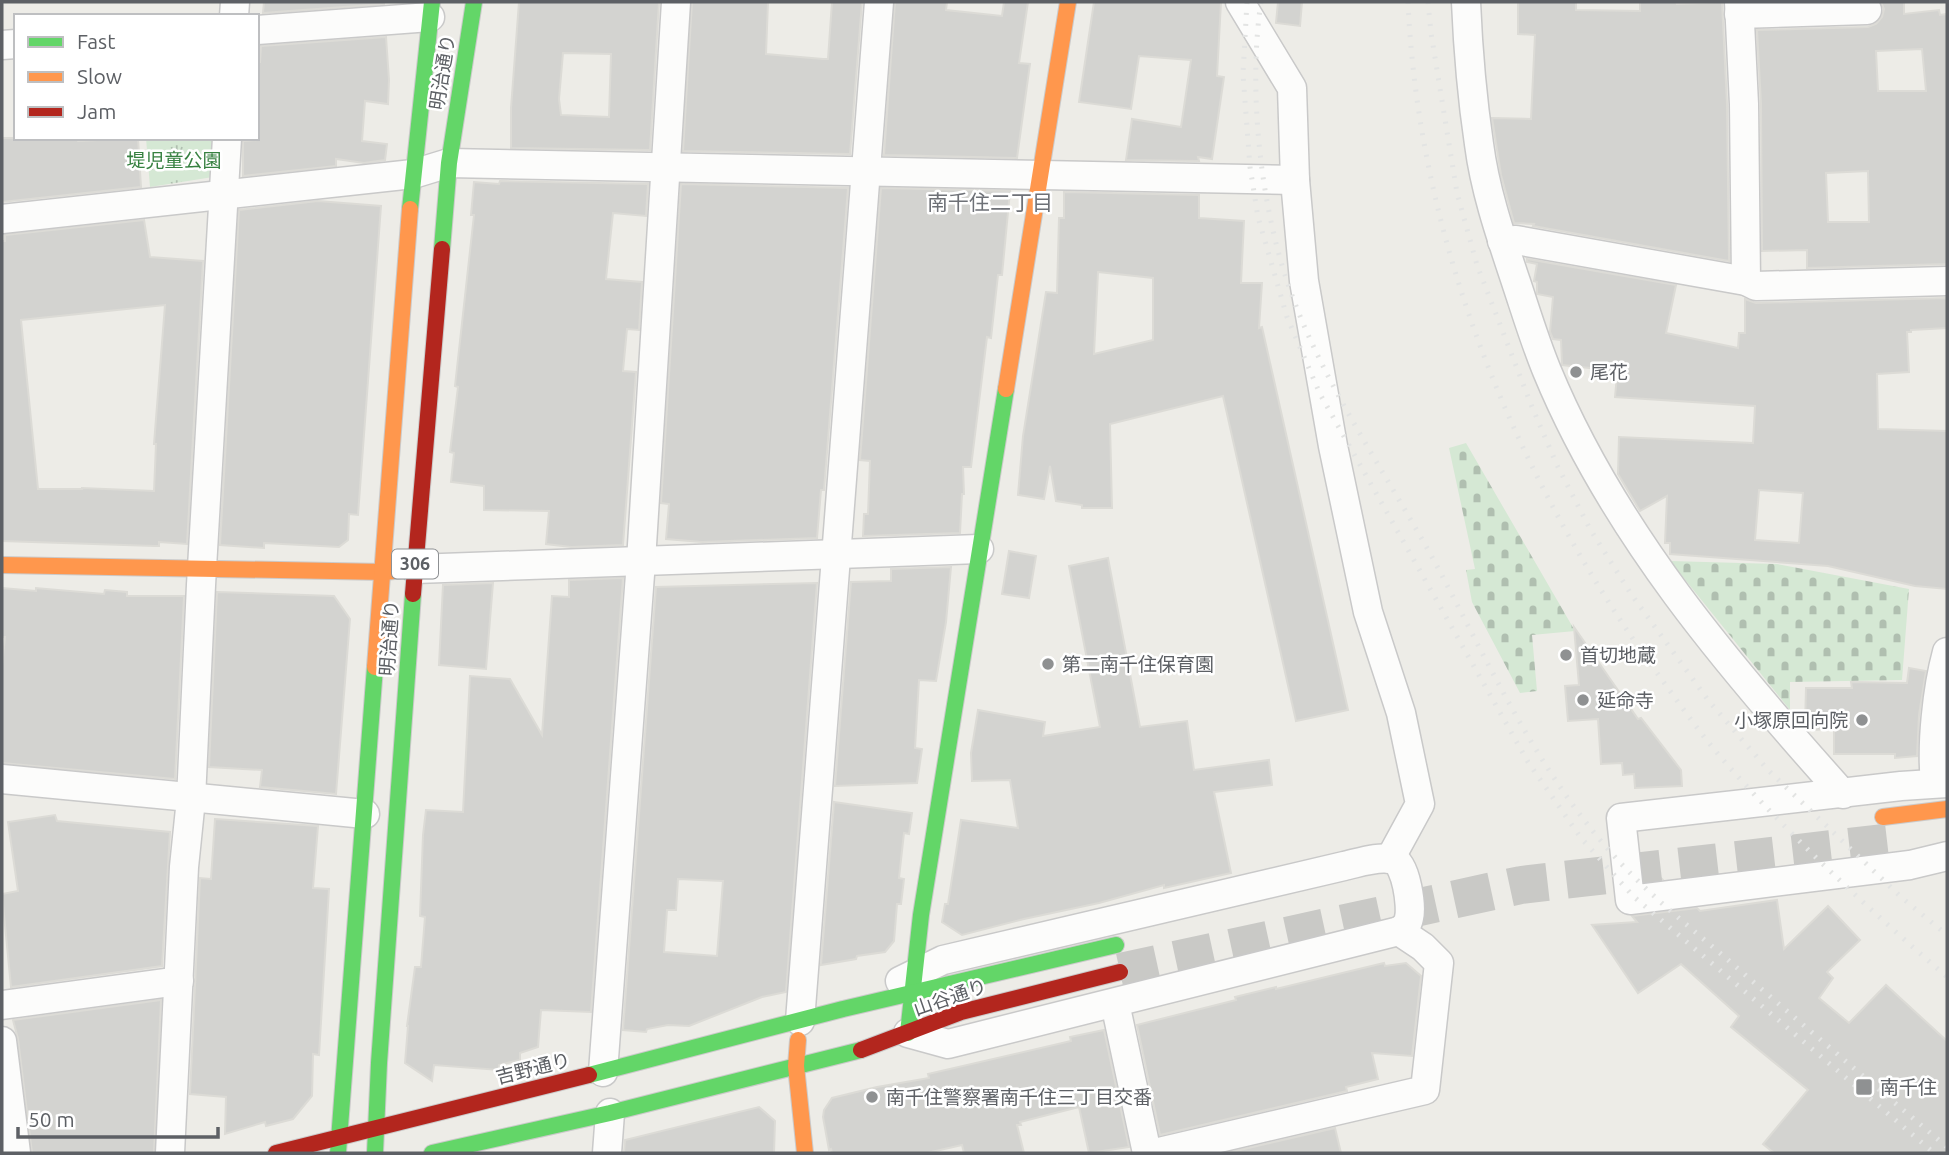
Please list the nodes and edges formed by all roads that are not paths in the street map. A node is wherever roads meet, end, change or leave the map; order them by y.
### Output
1 (474, 2) edge
2 (676, 2) edge
3 (879, 2) edge
4 (1068, 2) edge
5 (1240, 2) edge
6 (1466, 2) edge
7 (1739, 8) edge
8 (431, 10) edge
9 (1867, 10) dead end
10 (259, 30) edge
11 (228, 140) edge
12 (449, 163) junction
13 (666, 168) junction
14 (867, 172) junction
15 (413, 174) junction
16 (1040, 175) junction
17 (1295, 180) junction
18 (224, 195) junction
19 (2, 219) edge
20 (1502, 241) junction
21 (1746, 281) junction
22 (1947, 281) edge
23 (979, 549) junction
24 (836, 554) junction
25 (641, 561) junction
26 (2, 565) edge
27 (202, 569) junction
28 (415, 569) junction
29 (384, 572) junction
30 (1947, 652) edge
31 (2, 779) edge
32 (1941, 783) edge
33 (1843, 794) junction
34 (191, 799) junction
35 (1947, 809) edge
36 (365, 814) junction
37 (1883, 817) dead end
38 (1947, 856) edge
39 (1390, 859) junction
40 (1399, 931) junction
41 (1116, 945) dead end
42 (1120, 972) tunnel mouth
43 (179, 981) junction
44 (912, 984) junction
45 (1115, 1003) junction
46 (2, 1005) edge
47 (854, 1006) joint
48 (800, 1021) junction
49 (908, 1033) junction
50 (2, 1041) edge
51 (796, 1066) junction
52 (603, 1072) junction
53 (610, 1112) junction
54 (376, 1127) junction
55 (338, 1145) edge
56 (16, 1153) edge
57 (170, 1153) edge
58 (276, 1153) edge
59 (375, 1153) edge
60 (432, 1153) edge
61 (607, 1153) edge
62 (804, 1153) edge
63 (1147, 1153) edge
64 (1155, 1153) edge

1 - 12 main road, 明治通り / 306
2 - 13 street
3 - 14 street
4 - 16 main road
5 - 17 street
6 - 20 street
7 - 9 street
7 - 21 street
8 - 10 street
8 - 15 main road, 明治通り / 306
11 - 18 street
12 - 13 street
12 - 15 street
12 - 28 main road, 明治通り / 306
13 - 14 street
13 - 25 street
14 - 16 street
14 - 24 street
15 - 18 street
15 - 29 main road, 明治通り / 306
16 - 17 street
16 - 23 main road
17 - 39 street
18 - 19 street
18 - 27 street
20 - 21 street
20 - 33 street
21 - 22 street
23 - 24 street
23 - 44 main road
24 - 25 street
24 - 48 street
25 - 28 street
25 - 52 street
26 - 27 main road
27 - 29 main road
27 - 34 street
28 - 29 main road
28 - 54 main road, 明治通り / 306
29 - 36 main road, 明治通り / 306
30 - 32 street
31 - 34 street
32 - 33 street
33 - 38 street
34 - 36 street
34 - 43 street
35 - 37 main road
36 - 55 main road, 明治通り / 306
39 - 40 street
39 - 44 street
40 - 45 street
40 - 64 street
41 - 44 main road, 山谷通り
42 - 49 main road, 山谷通り
43 - 46 street
43 - 57 street
44 - 47 street
44 - 49 main road
45 - 49 street
45 - 63 street
47 - 48 main road
48 - 51 main road
48 - 52 main road, 吉野通り
49 - 51 main road, 山谷通り
50 - 56 street
51 - 53 main road
51 - 62 main road
52 - 54 main road, 吉野通り
53 - 60 main road
53 - 61 street
54 - 55 main road, 吉野通り
54 - 59 main road, 明治通り / 306
55 - 58 main road, 吉野通り

